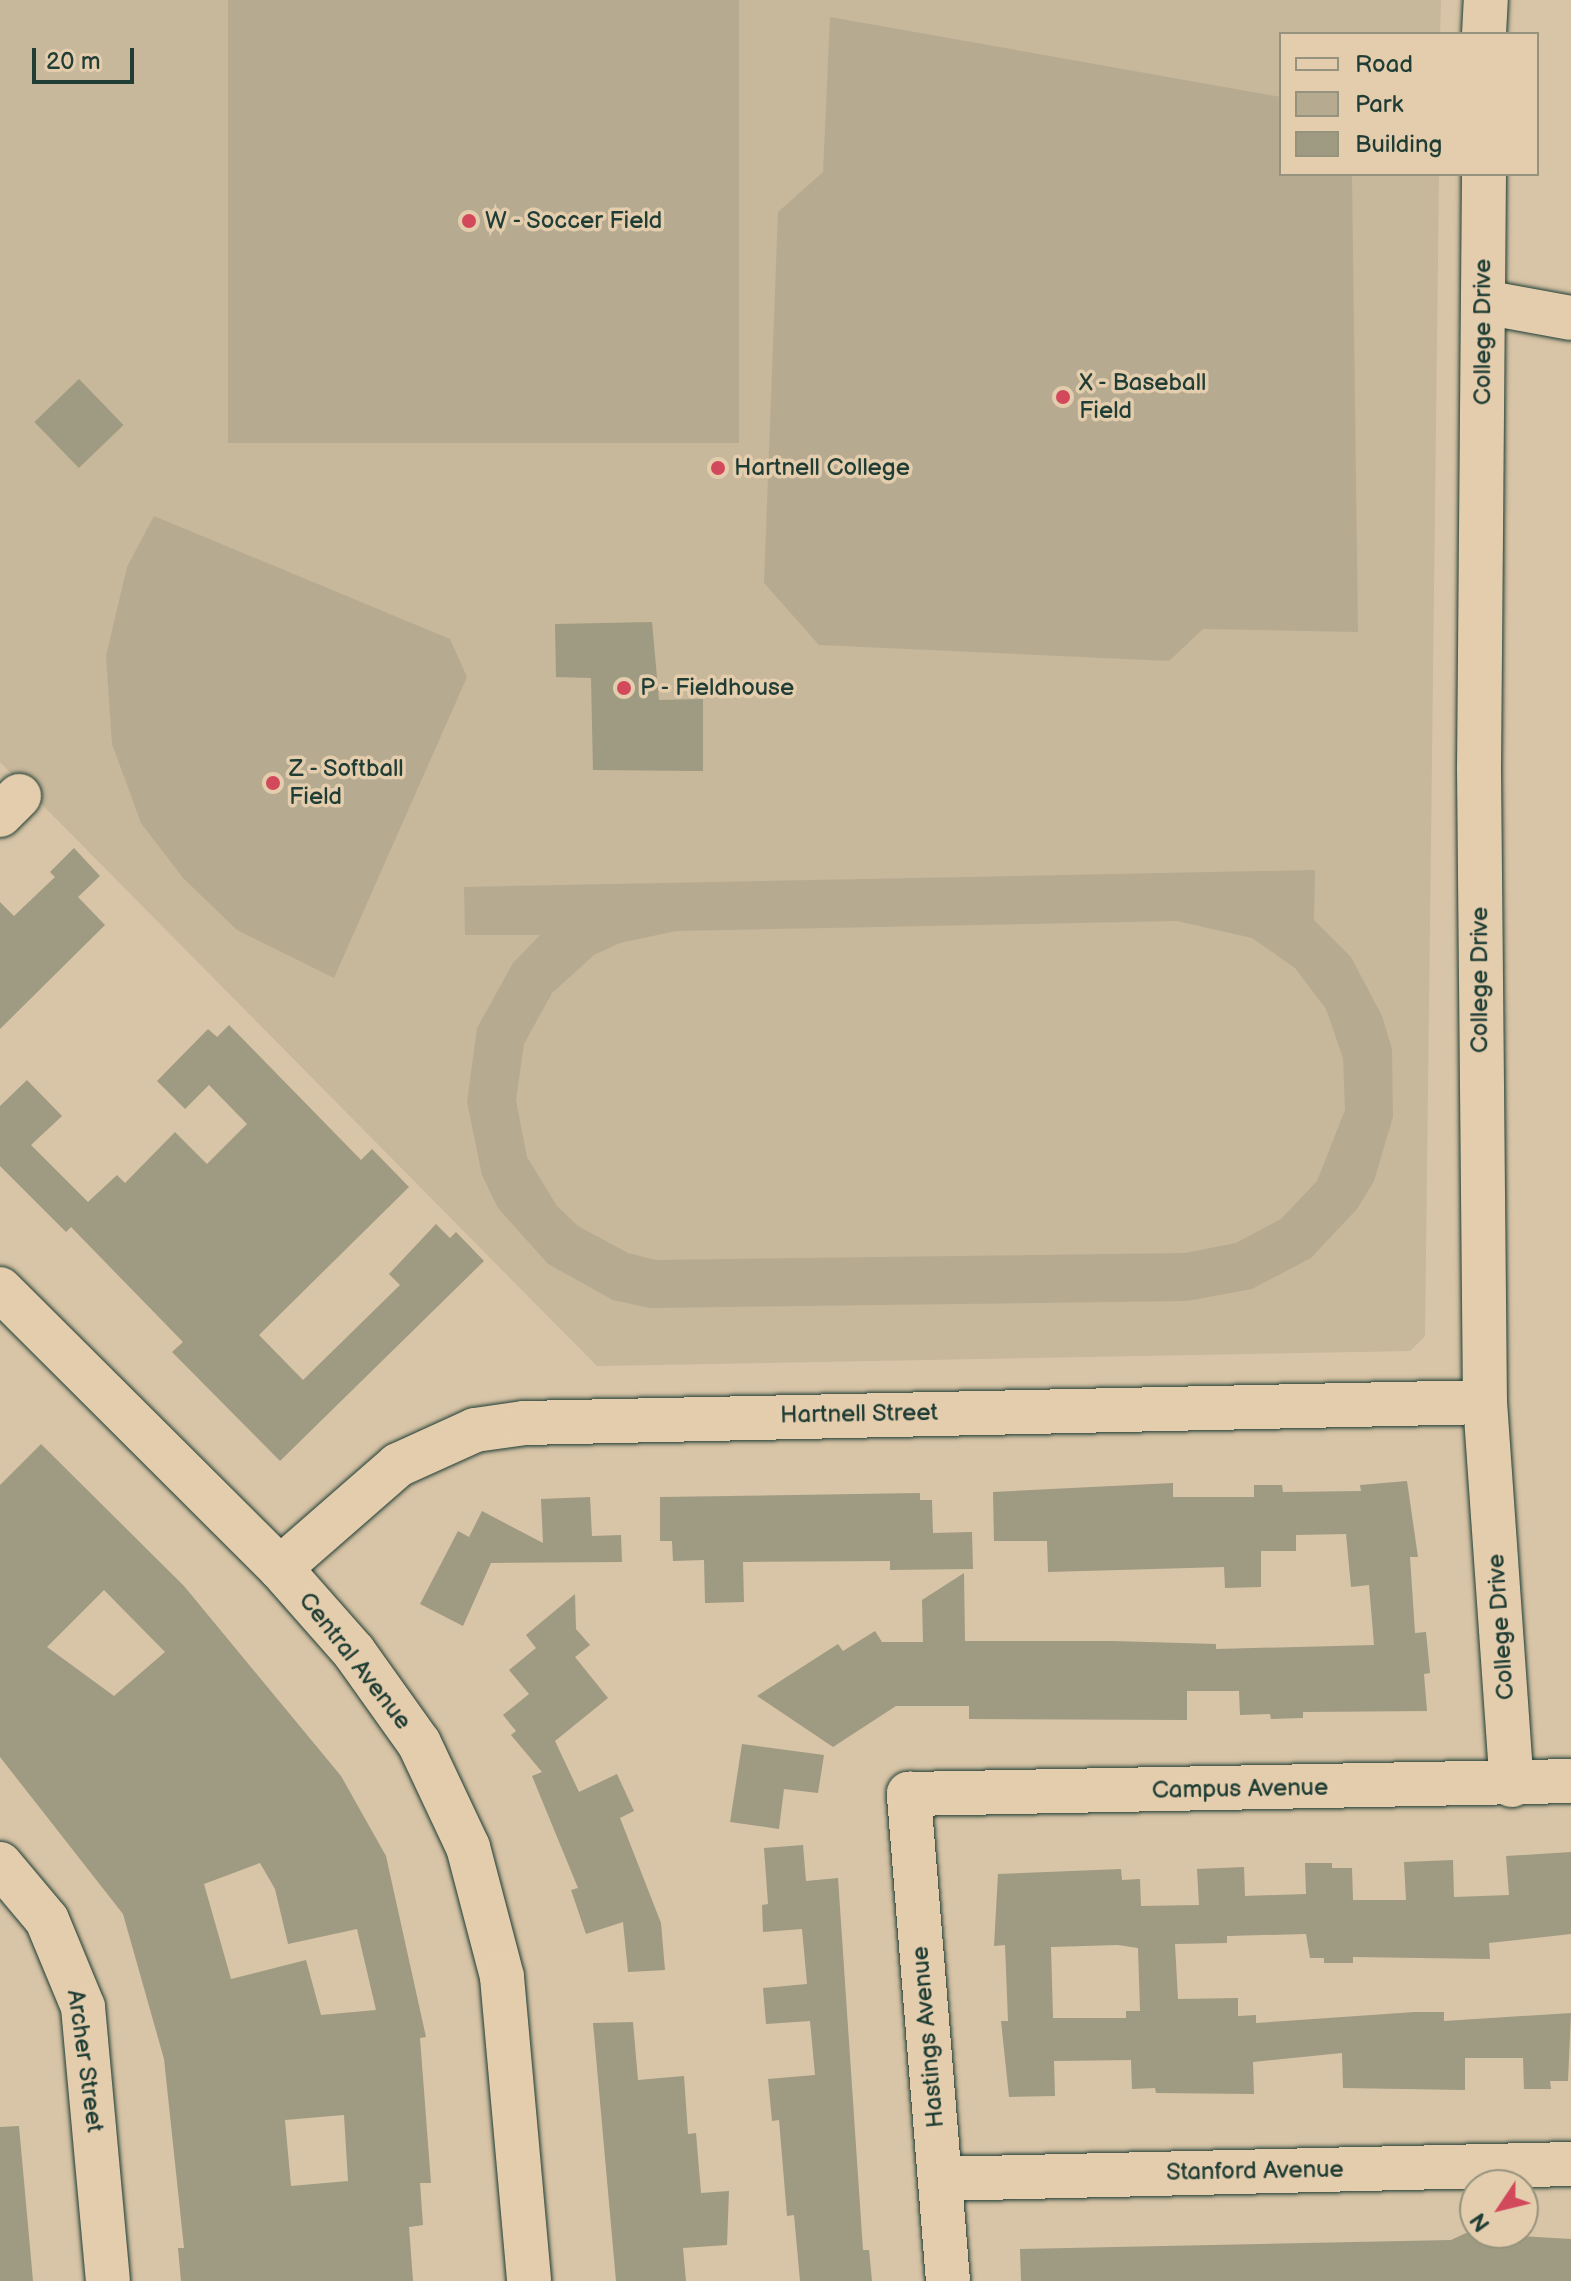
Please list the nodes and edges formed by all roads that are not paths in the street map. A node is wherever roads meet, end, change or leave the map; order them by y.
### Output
1 (1486, 0) edge
2 (1484, 32) edge
3 (1484, 176) edge
4 (1484, 302) junction
5 (1571, 318) edge
6 (0, 1289) edge
7 (1485, 1402) junction
8 (280, 1568) junction
9 (1571, 1781) edge
10 (1512, 1785) junction
11 (909, 1794) joint
12 (0, 1864) edge
13 (1571, 2164) edge
14 (940, 2179) junction
15 (108, 2281) edge
16 (529, 2281) edge
17 (948, 2281) edge

1 - 2 street
3 - 4 street, College Drive
4 - 5 street
4 - 7 street, College Drive
6 - 8 street, Central Avenue
7 - 8 street, Hartnell Street
7 - 10 street, College Drive
8 - 16 street, Central Avenue
9 - 10 street, Campus Avenue
10 - 11 street, Campus Avenue
11 - 14 street, Hastings Avenue
12 - 15 street, Archer Street
13 - 14 street, Stanford Avenue
14 - 17 street, Hastings Avenue

